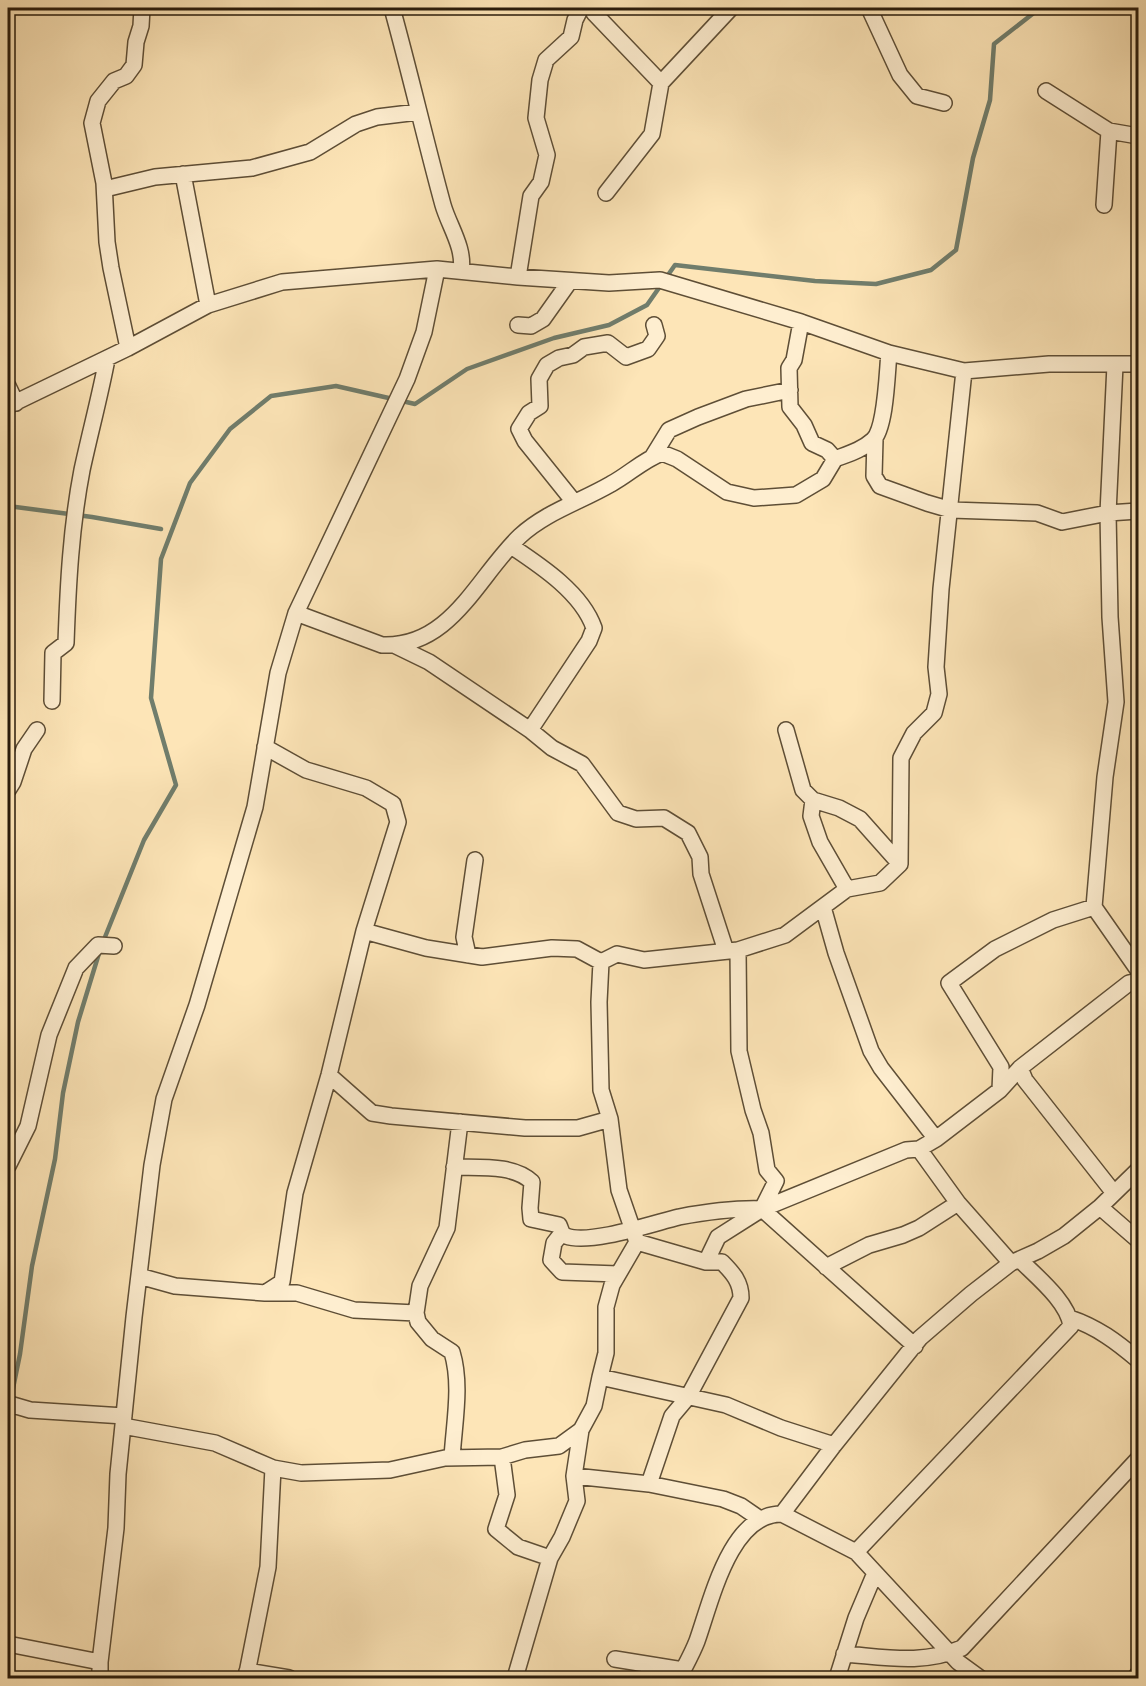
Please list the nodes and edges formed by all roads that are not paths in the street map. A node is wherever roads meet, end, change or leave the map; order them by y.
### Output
1 (142, 8) edge
2 (392, 8) edge
3 (581, 8) edge
4 (592, 8) edge
5 (731, 8) edge
6 (869, 8) edge
7 (661, 83) junction
8 (1046, 91) dead end
9 (944, 103) dead end
10 (418, 112) junction
11 (1109, 131) junction
12 (1138, 136) edge
13 (183, 174) junction
14 (105, 189) junction
15 (606, 193) dead end
16 (1104, 205) dead end
17 (436, 269) junction
18 (460, 271) junction
19 (518, 277) junction
20 (570, 281) junction
21 (208, 306) junction
22 (801, 322) junction
23 (518, 325) dead end
24 (654, 326) dead end
25 (128, 348) junction
26 (889, 353) junction
27 (107, 359) junction
28 (1115, 364) junction
29 (1138, 364) edge
30 (964, 372) junction
31 (8, 386) edge
32 (790, 390) junction
33 (12, 405) edge
34 (875, 439) junction
35 (653, 456) junction
36 (835, 459) junction
37 (574, 502) junction
38 (951, 510) junction
39 (1138, 511) edge
40 (1108, 513) junction
41 (511, 546) junction
42 (296, 613) junction
43 (394, 645) junction
44 (52, 701) dead end
45 (37, 730) dead end
46 (530, 730) junction
47 (786, 730) dead end
48 (265, 747) junction
49 (8, 790) edge
50 (813, 800) junction
51 (475, 860) dead end
52 (900, 864) junction
53 (847, 889) junction
54 (823, 907) junction
55 (1094, 907) junction
56 (364, 932) junction
57 (114, 946) dead end
58 (732, 950) junction
59 (468, 955) junction
60 (601, 962) junction
61 (1138, 970) edge
62 (1138, 981) edge
63 (1020, 1068) junction
64 (329, 1075) junction
65 (1000, 1090) junction
66 (610, 1119) junction
67 (460, 1122) junction
68 (936, 1139) junction
69 (919, 1149) junction
70 (8, 1166) edge
71 (454, 1167) junction
72 (1138, 1170) edge
73 (1114, 1193) junction
74 (958, 1203) junction
75 (1101, 1207) junction
76 (762, 1209) junction
77 (562, 1233) junction
78 (634, 1236) junction
79 (1138, 1240) edge
80 (706, 1262) junction
81 (1015, 1262) junction
82 (826, 1267) junction
83 (618, 1274) junction
84 (139, 1276) junction
85 (265, 1293) junction
86 (416, 1312) junction
87 (1070, 1317) junction
88 (915, 1346) junction
89 (1138, 1360) edge
90 (600, 1377) junction
91 (688, 1396) junction
92 (8, 1408) edge
93 (124, 1421) junction
94 (581, 1430) junction
95 (834, 1445) junction
96 (502, 1457) junction
97 (452, 1458) junction
98 (1138, 1459) edge
99 (273, 1468) junction
100 (573, 1476) junction
101 (649, 1484) junction
102 (782, 1514) junction
103 (760, 1519) junction
104 (856, 1552) junction
105 (550, 1558) junction
106 (875, 1573) junction
107 (15, 1646) edge
108 (950, 1653) junction
109 (844, 1654) junction
110 (8, 1655) edge
111 (615, 1659) dead end
112 (100, 1662) junction
113 (681, 1674) edge
114 (1138, 1674) edge
115 (247, 1675) edge
116 (100, 1678) edge
117 (289, 1678) edge
118 (515, 1678) edge
119 (837, 1678) edge
120 (980, 1678) edge
121 (1135, 1678) edge

1 - 14 street
2 - 10 street
3 - 19 street
4 - 7 street
5 - 7 street
6 - 9 street
7 - 15 street
8 - 11 street
10 - 13 street
10 - 18 street
11 - 12 street
11 - 16 street
13 - 14 street
13 - 21 street
14 - 25 street
17 - 18 street
17 - 21 street
17 - 42 street
18 - 19 street
19 - 20 street
20 - 22 street
20 - 23 street
21 - 25 street
22 - 26 street
22 - 32 street
24 - 37 street
25 - 27 street
26 - 30 street
26 - 34 street
27 - 33 street
27 - 44 street
28 - 29 street
28 - 30 street
28 - 40 street
30 - 38 street
31 - 33 street
32 - 35 street
32 - 36 street
34 - 36 street
34 - 38 street
35 - 36 street
35 - 37 street
37 - 41 street
38 - 40 street
38 - 52 street
39 - 40 street
40 - 55 street
41 - 43 street
41 - 46 street
42 - 43 street
42 - 48 street
43 - 46 street
45 - 49 street
46 - 58 street
47 - 50 street
48 - 56 street
48 - 84 street
50 - 52 street
50 - 53 street
51 - 59 street
52 - 53 street
53 - 54 street
54 - 58 street
54 - 68 street
55 - 61 street
55 - 65 street
56 - 59 street
56 - 64 street
57 - 70 street
58 - 60 street
58 - 76 street
59 - 60 street
60 - 66 street
62 - 63 street
63 - 65 street
63 - 73 street
64 - 67 street
64 - 85 street
65 - 68 street
66 - 67 street
66 - 78 street
67 - 71 street
68 - 69 street
69 - 74 street
69 - 76 street
71 - 77 street
71 - 86 street
72 - 73 street
73 - 75 street
74 - 81 street
74 - 82 street
75 - 79 street
75 - 81 street
76 - 78 street
76 - 80 street
76 - 82 street
77 - 78 street
77 - 83 street
78 - 80 street
78 - 83 street
80 - 91 street
81 - 87 street
81 - 88 street
82 - 88 street
83 - 90 street
84 - 85 street
84 - 93 street
85 - 86 street
86 - 97 street
87 - 89 street
87 - 104 street
88 - 95 street
90 - 91 street
90 - 94 street
91 - 95 street
91 - 101 street
92 - 93 street
93 - 99 street
93 - 112 street
94 - 96 street
94 - 100 street
95 - 102 street
96 - 97 street
96 - 105 street
97 - 99 street
98 - 108 street
99 - 115 street
100 - 101 street
100 - 105 street
101 - 103 street
102 - 103 street
102 - 104 street
103 - 113 street
104 - 106 street
105 - 118 street
106 - 108 street
106 - 109 street
107 - 110 street
107 - 112 street
108 - 109 street
108 - 120 street
109 - 119 street
111 - 113 street
112 - 116 street
114 - 121 street
115 - 117 street

